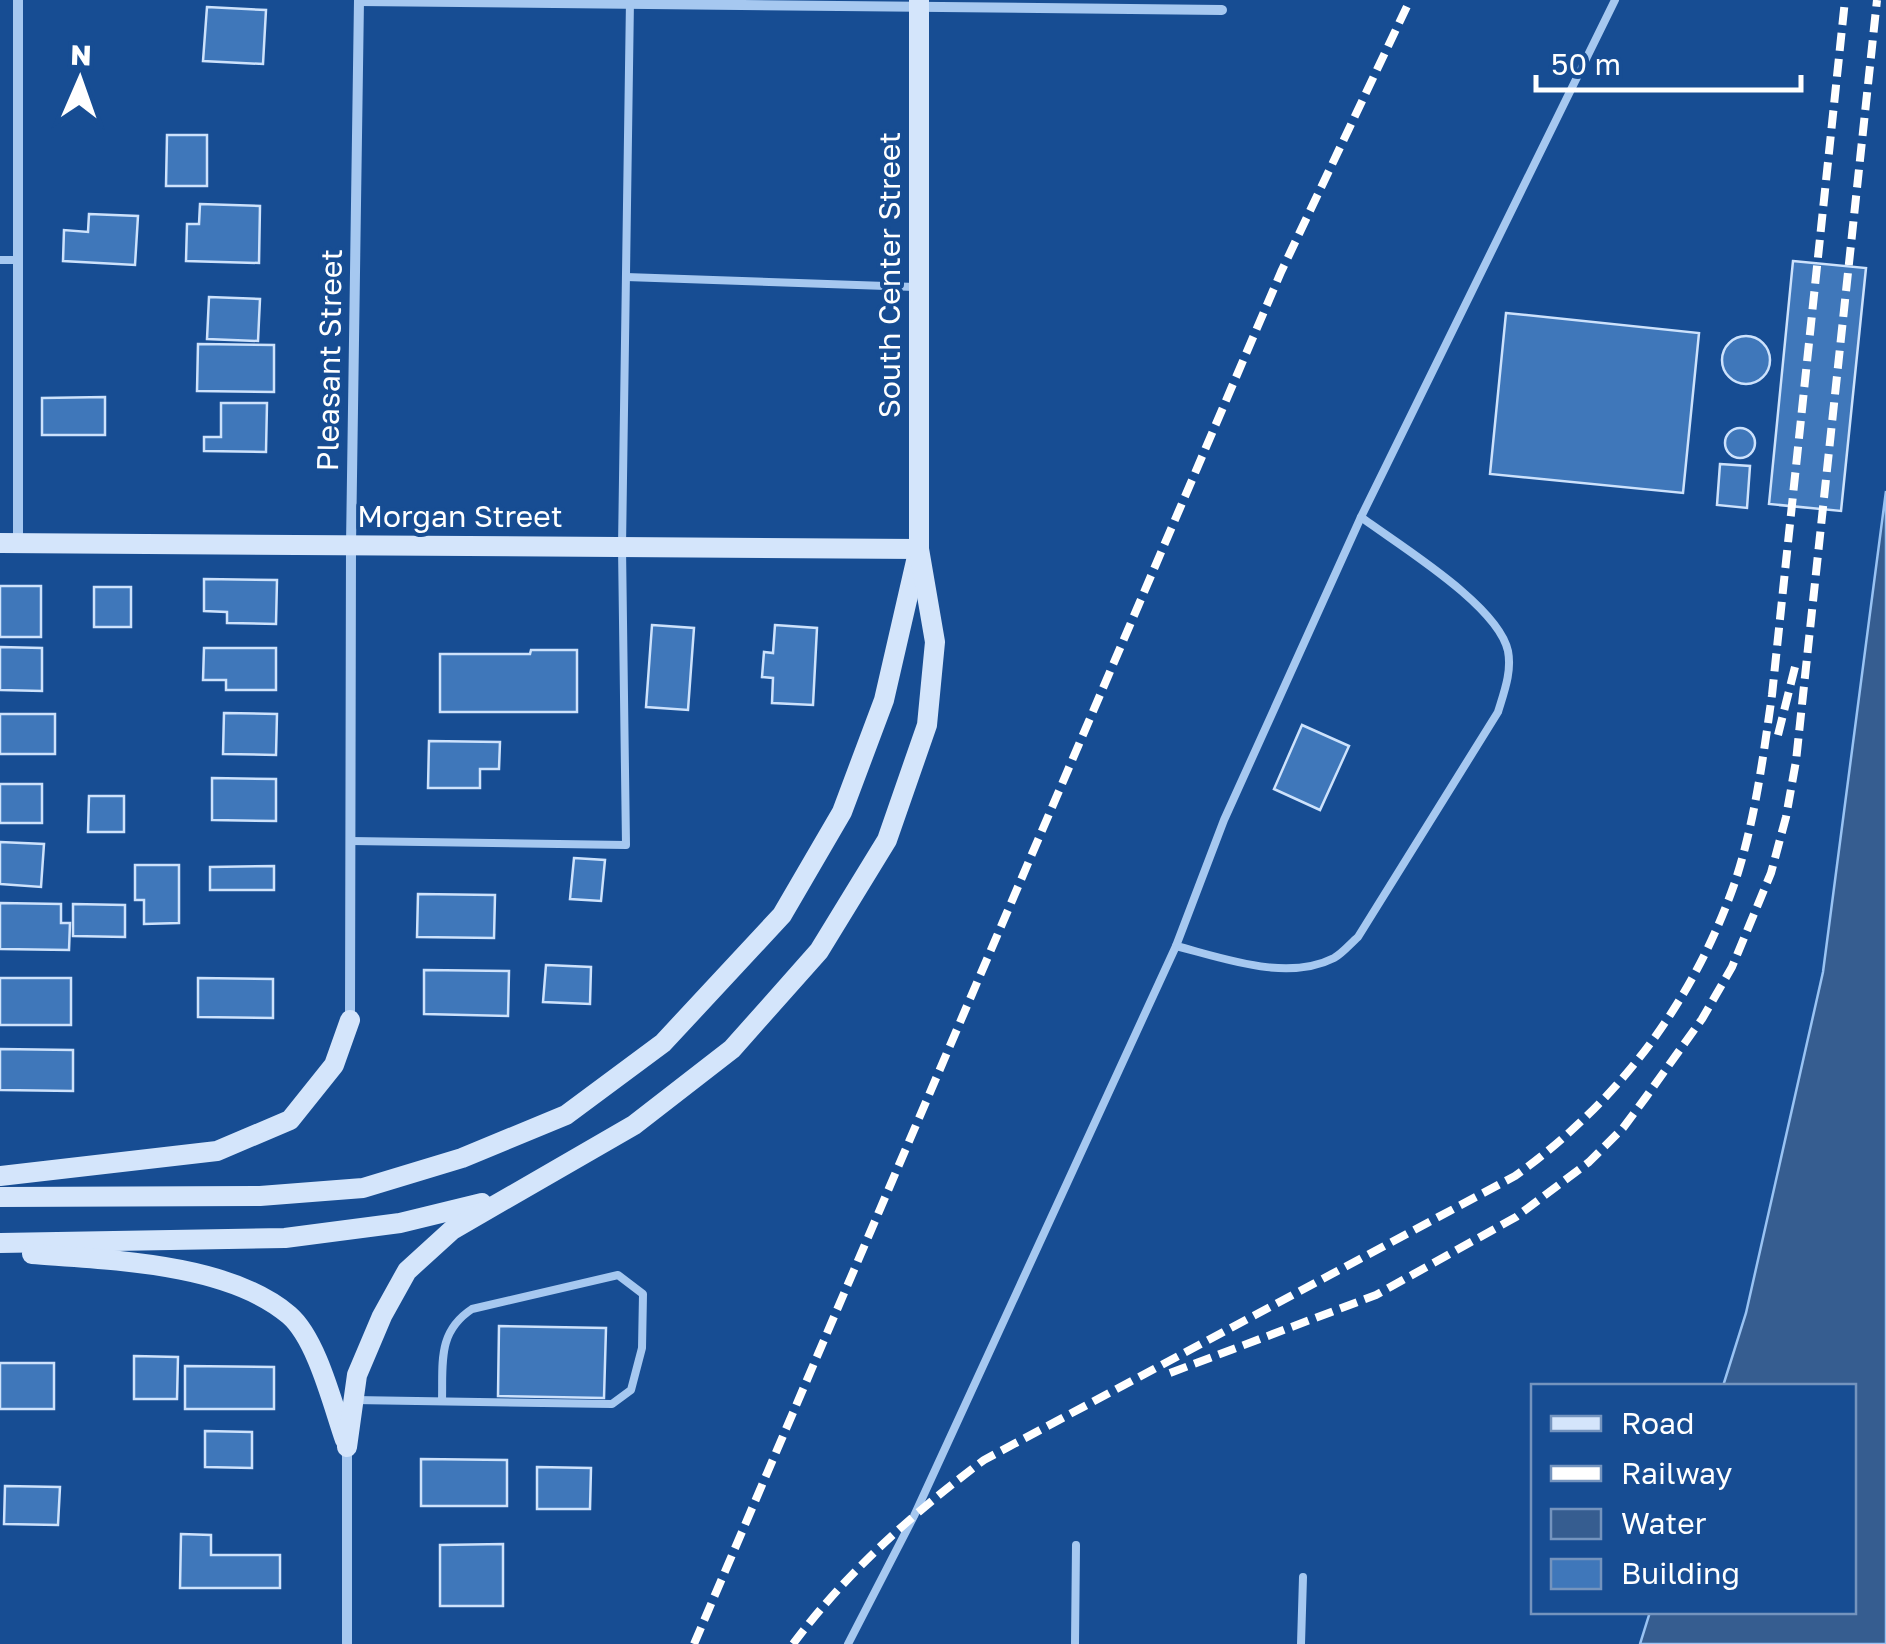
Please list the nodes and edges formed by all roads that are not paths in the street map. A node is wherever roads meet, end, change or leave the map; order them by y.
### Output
1 (18, 0) edge
2 (1615, 0) edge
3 (359, 1) edge
4 (630, 2) edge
5 (919, 4) edge
6 (1222, 10) dead end
7 (0, 260) edge
8 (18, 260) junction
9 (626, 277) junction
10 (919, 287) junction
11 (1361, 516) junction
12 (9, 544) edge
13 (351, 545) junction
14 (622, 547) junction
15 (919, 549) junction
16 (351, 841) junction
17 (1176, 946) junction
18 (350, 1020) joint
19 (0, 1176) edge
20 (0, 1198) edge
21 (504, 1198) junction
22 (0, 1243) edge
23 (0, 1252) edge
24 (353, 1400) junction
25 (442, 1401) junction
26 (347, 1447) junction
27 (1076, 1544) dead end
28 (1302, 1576) dead end
29 (347, 1644) edge
30 (848, 1644) edge
31 (1075, 1644) edge
32 (1302, 1644) edge

1 - 8 street
2 - 11 lane
3 - 4 street
3 - 13 street, Pleasant Street
4 - 5 street
4 - 9 lane
5 - 6 street
5 - 10 street, South Center Street
7 - 8 lane
8 - 12 street
9 - 10 lane
9 - 14 lane
10 - 15 street, South Center Street
11 - 17 lane
11 - 17 lane
12 - 13 street, Morgan Street
13 - 14 street, Morgan Street
13 - 16 street, Pleasant Street
14 - 15 street, Morgan Street
14 - 16 lane
15 - 20 street
15 - 21 street
16 - 18 street, Pleasant Street
17 - 30 lane
18 - 19 street
21 - 22 street
21 - 24 street
23 - 26 street
24 - 25 lane
24 - 26 street
25 - 25 lane
26 - 29 street
27 - 31 lane
28 - 32 lane

